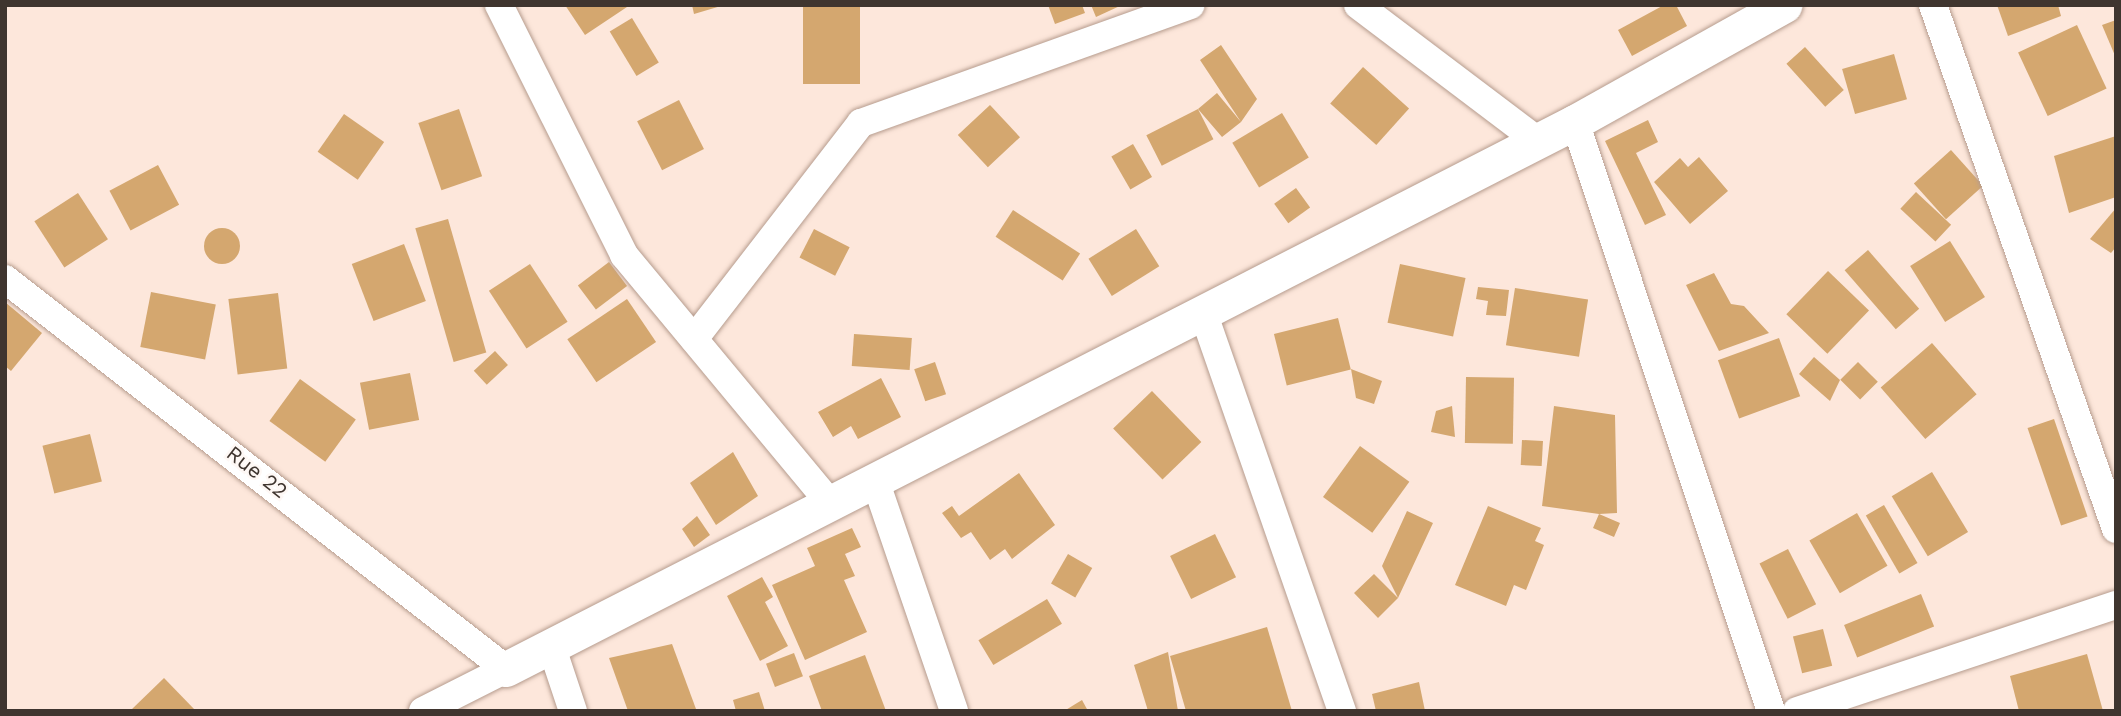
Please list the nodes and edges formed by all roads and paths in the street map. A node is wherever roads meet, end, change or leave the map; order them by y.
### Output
1 (499, 5) edge
2 (1191, 5) edge
3 (1358, 5) edge
4 (1784, 5) edge
5 (1934, 5) edge
6 (1575, 122) junction
7 (1538, 141) junction
8 (5, 279) edge
9 (1203, 312) junction
10 (694, 339) junction
11 (875, 480) junction
12 (830, 503) junction
13 (2116, 529) edge
14 (2116, 604) edge
15 (551, 645) junction
16 (506, 669) junction
17 (423, 711) edge
18 (573, 711) edge
19 (954, 711) edge
20 (1342, 711) edge
21 (1771, 711) edge
22 (1797, 711) edge

1 - 10 street
2 - 10 street
3 - 7 street
4 - 6 street
5 - 13 street
6 - 7 street
6 - 21 street
7 - 9 street
8 - 16 street, Rue 22
9 - 11 street
9 - 20 street
10 - 12 street
11 - 12 street
11 - 19 street
12 - 15 street
14 - 22 street
15 - 16 street
15 - 18 street
16 - 17 street

